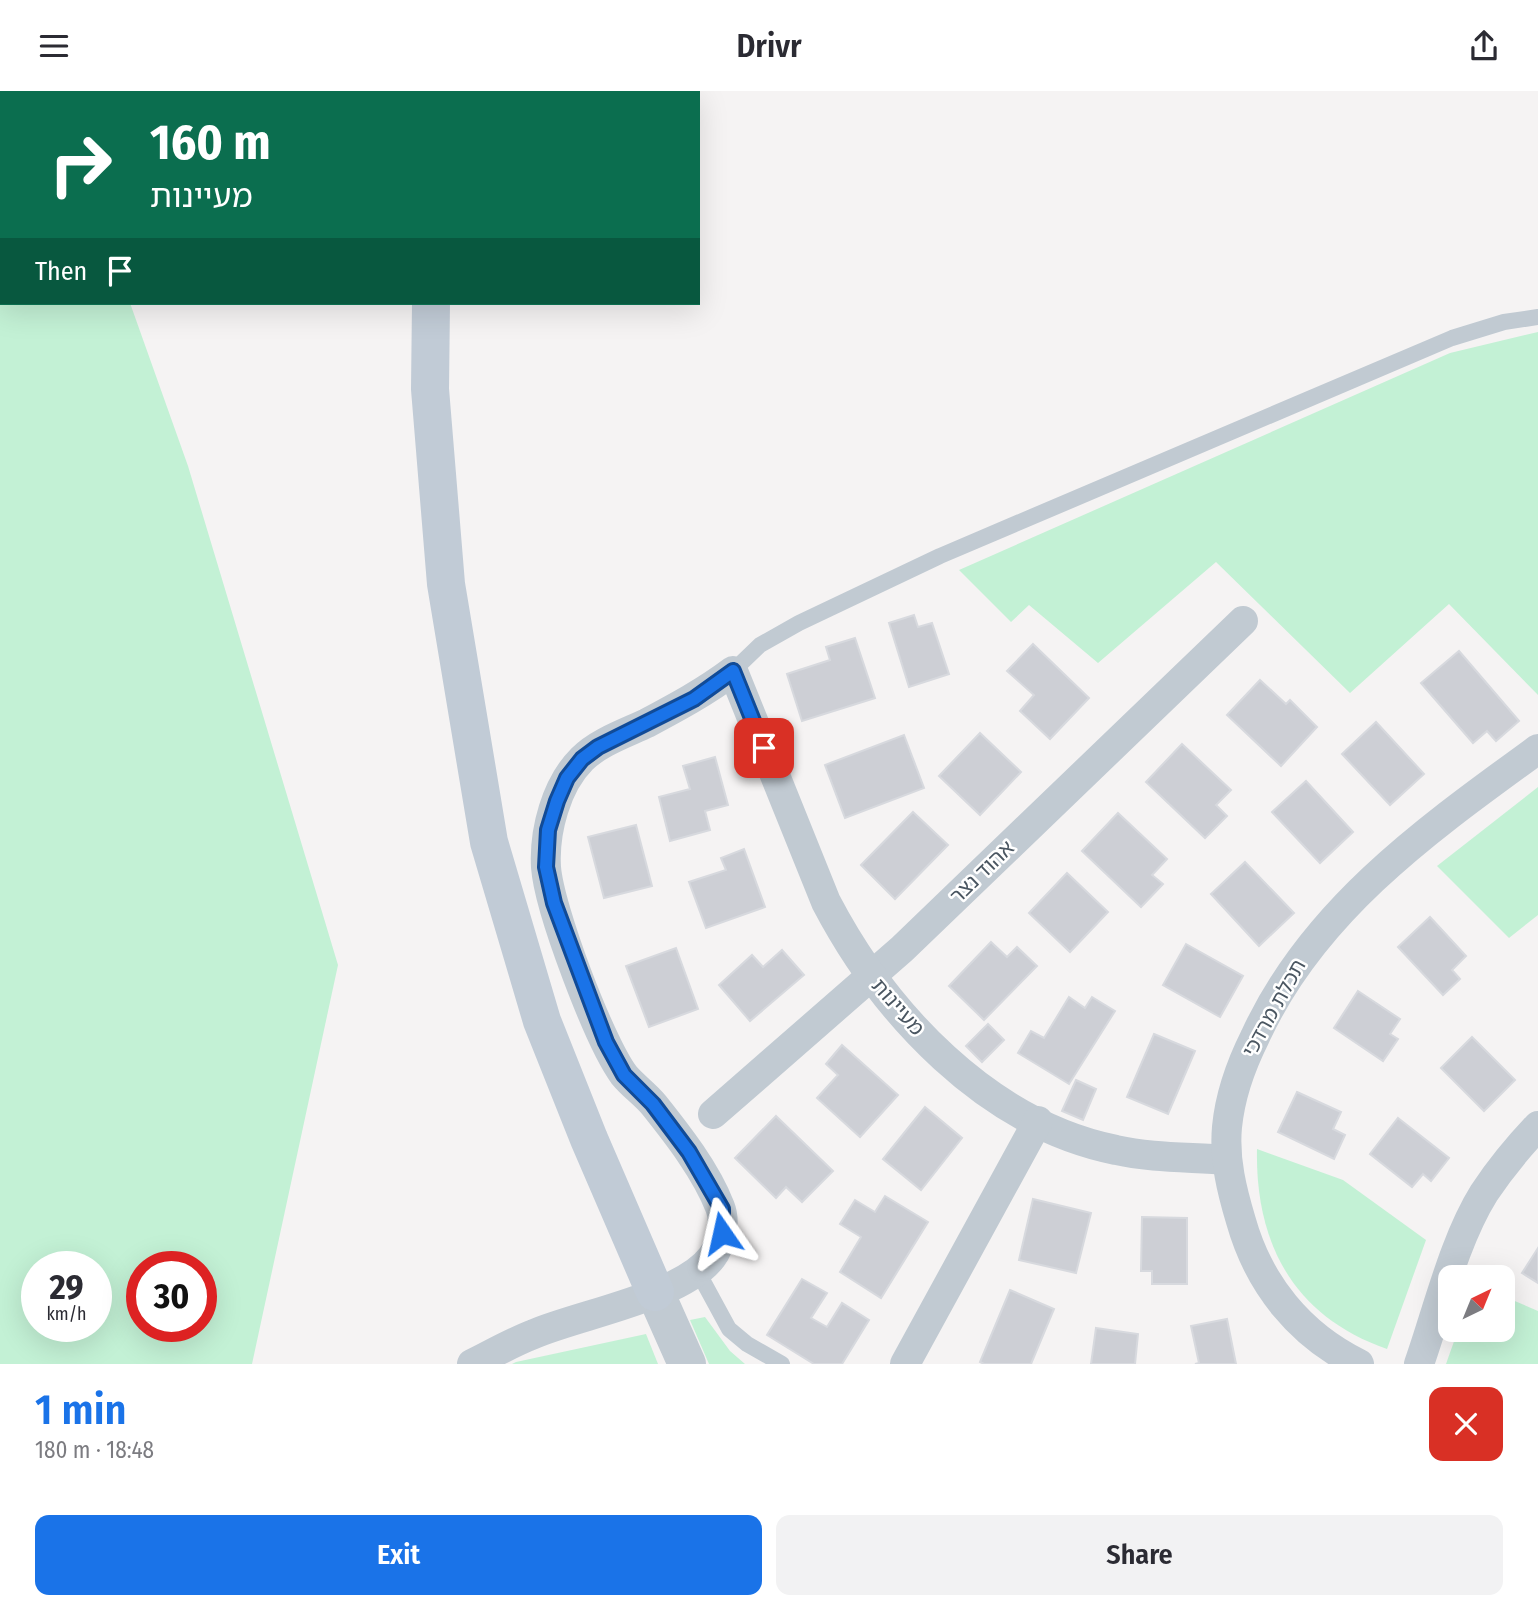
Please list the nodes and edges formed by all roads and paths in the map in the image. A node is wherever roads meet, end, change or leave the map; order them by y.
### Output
1 (431, 305) edge
2 (1538, 317) edge
3 (1243, 621) dead end
4 (733, 671) junction
5 (1538, 749) edge
6 (869, 975) junction
7 (713, 1114) dead end
8 (1038, 1121) junction
9 (1538, 1126) edge
10 (1227, 1160) junction
11 (698, 1272) junction
12 (655, 1292) junction
13 (911, 1362) edge
14 (472, 1364) edge
15 (687, 1364) edge
16 (782, 1364) edge
17 (1359, 1364) edge
18 (1419, 1364) edge

1 - 12 main road
2 - 4 lane
3 - 6 street, אהוד נצר
4 - 6 street, מעיינות
4 - 11 street
5 - 10 street, תכלת מרדכי
6 - 7 street, אהוד נצר
6 - 8 street, מעיינות
8 - 10 street, מעיינות
8 - 13 street
9 - 18 street
10 - 17 street, תכלת מרדכי
11 - 12 street
11 - 16 lane
12 - 14 street
12 - 15 street

